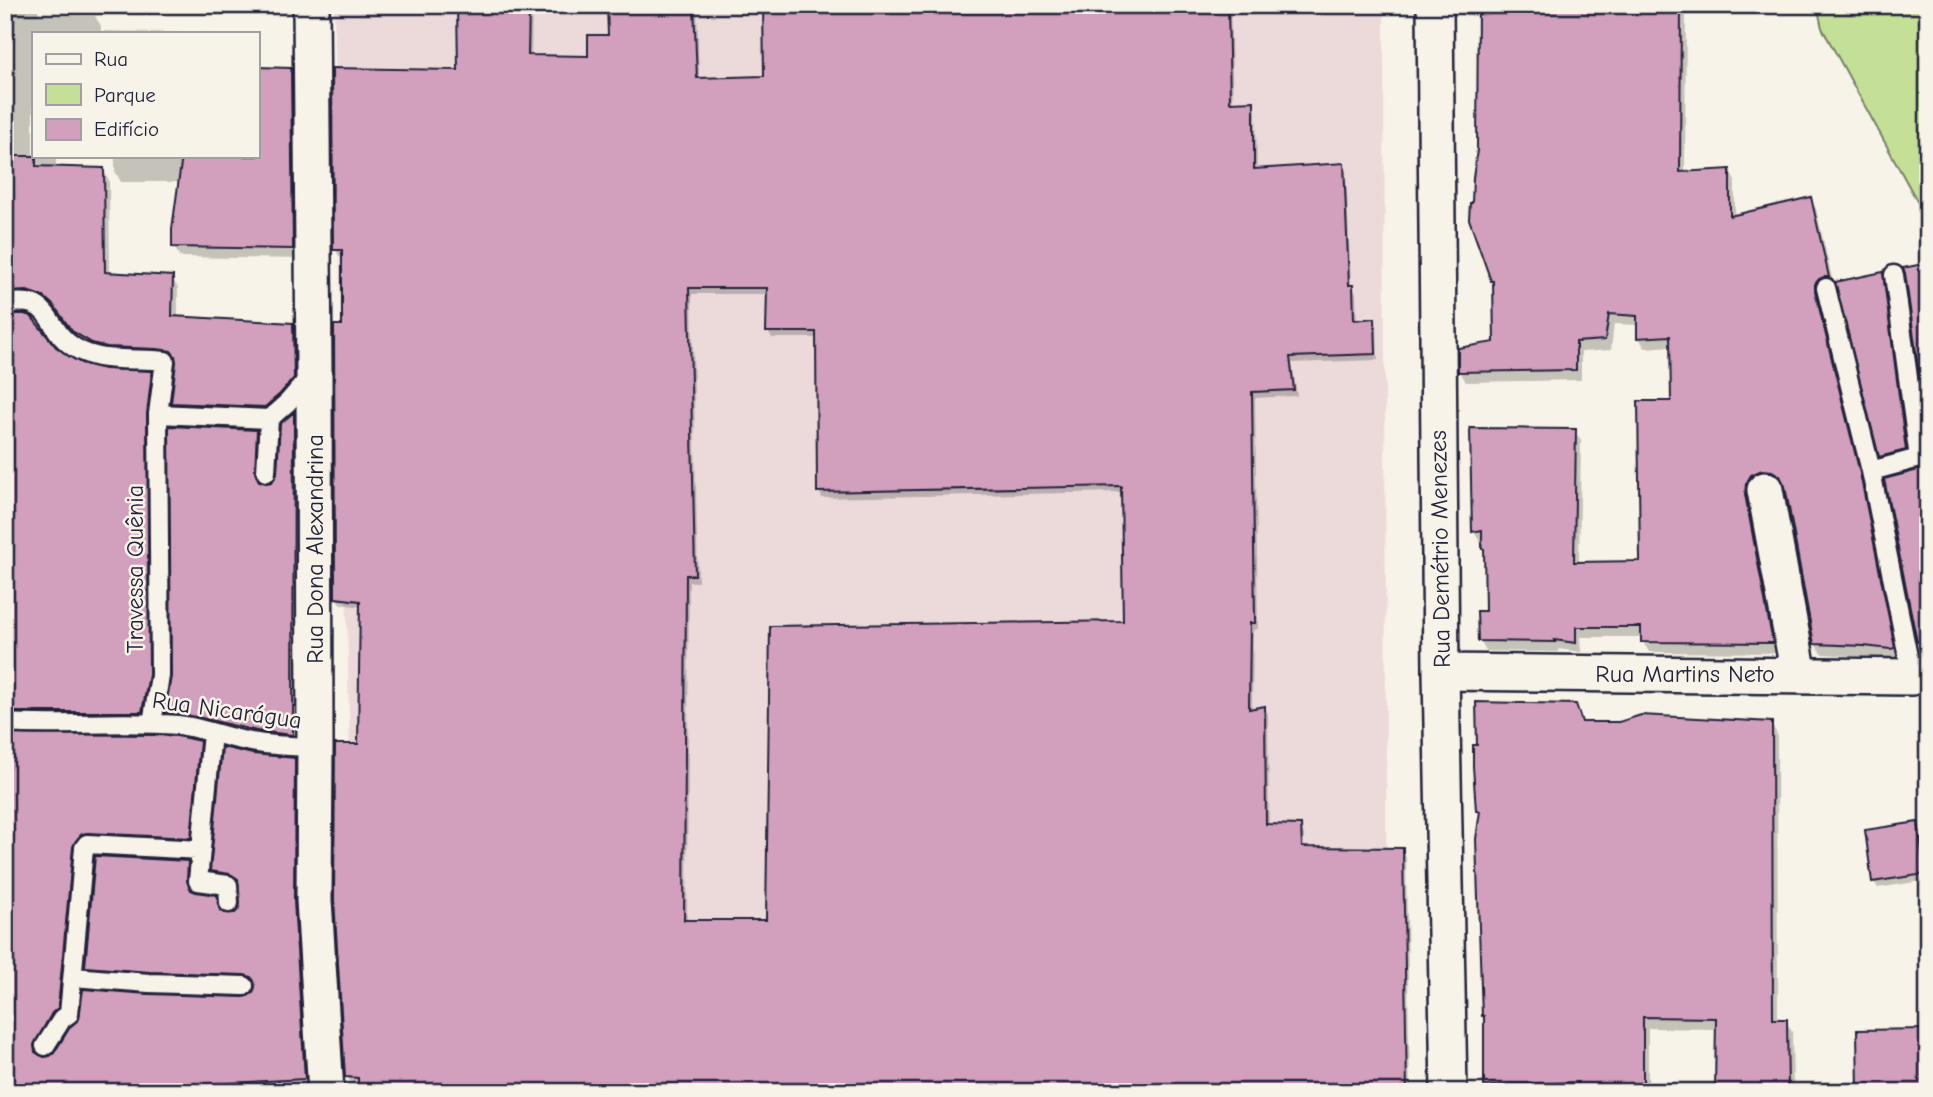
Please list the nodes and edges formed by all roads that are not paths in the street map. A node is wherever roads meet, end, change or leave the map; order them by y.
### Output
1 (311, 5) edge
2 (1435, 5) edge
3 (1894, 275) dead end
4 (1826, 288) dead end
5 (5, 303) edge
6 (314, 371) junction
7 (159, 414) junction
8 (269, 419) junction
9 (1871, 471) junction
10 (266, 472) dead end
11 (1765, 490) dead end
12 (1441, 672) junction
13 (1920, 674) edge
14 (1799, 675) junction
15 (5, 723) edge
16 (152, 723) junction
17 (212, 733) junction
18 (315, 747) junction
19 (201, 850) junction
20 (229, 903) dead end
21 (73, 977) junction
22 (244, 986) dead end
23 (45, 1046) dead end
24 (326, 1092) edge
25 (1449, 1092) edge

1 - 6 street, Rua Dona Alexandrina
2 - 12 street, Rua Demétrio Menezes
3 - 9 lane
4 - 9 lane
5 - 7 lane, Travessa Quênia
6 - 8 lane
6 - 18 street, Rua Dona Alexandrina
7 - 8 lane
7 - 16 lane, Travessa Quênia
8 - 10 lane
9 - 13 lane
11 - 14 street
12 - 14 street, Rua Martins Neto
12 - 25 street, Rua Demétrio Menezes
13 - 14 street, Rua Martins Neto
15 - 16 lane, Rua Nicarágua
16 - 17 lane, Rua Nicarágua
17 - 18 lane, Rua Nicarágua
17 - 19 lane
18 - 24 street, Rua Dona Alexandrina
19 - 20 lane
19 - 21 lane
21 - 22 lane
21 - 23 lane

